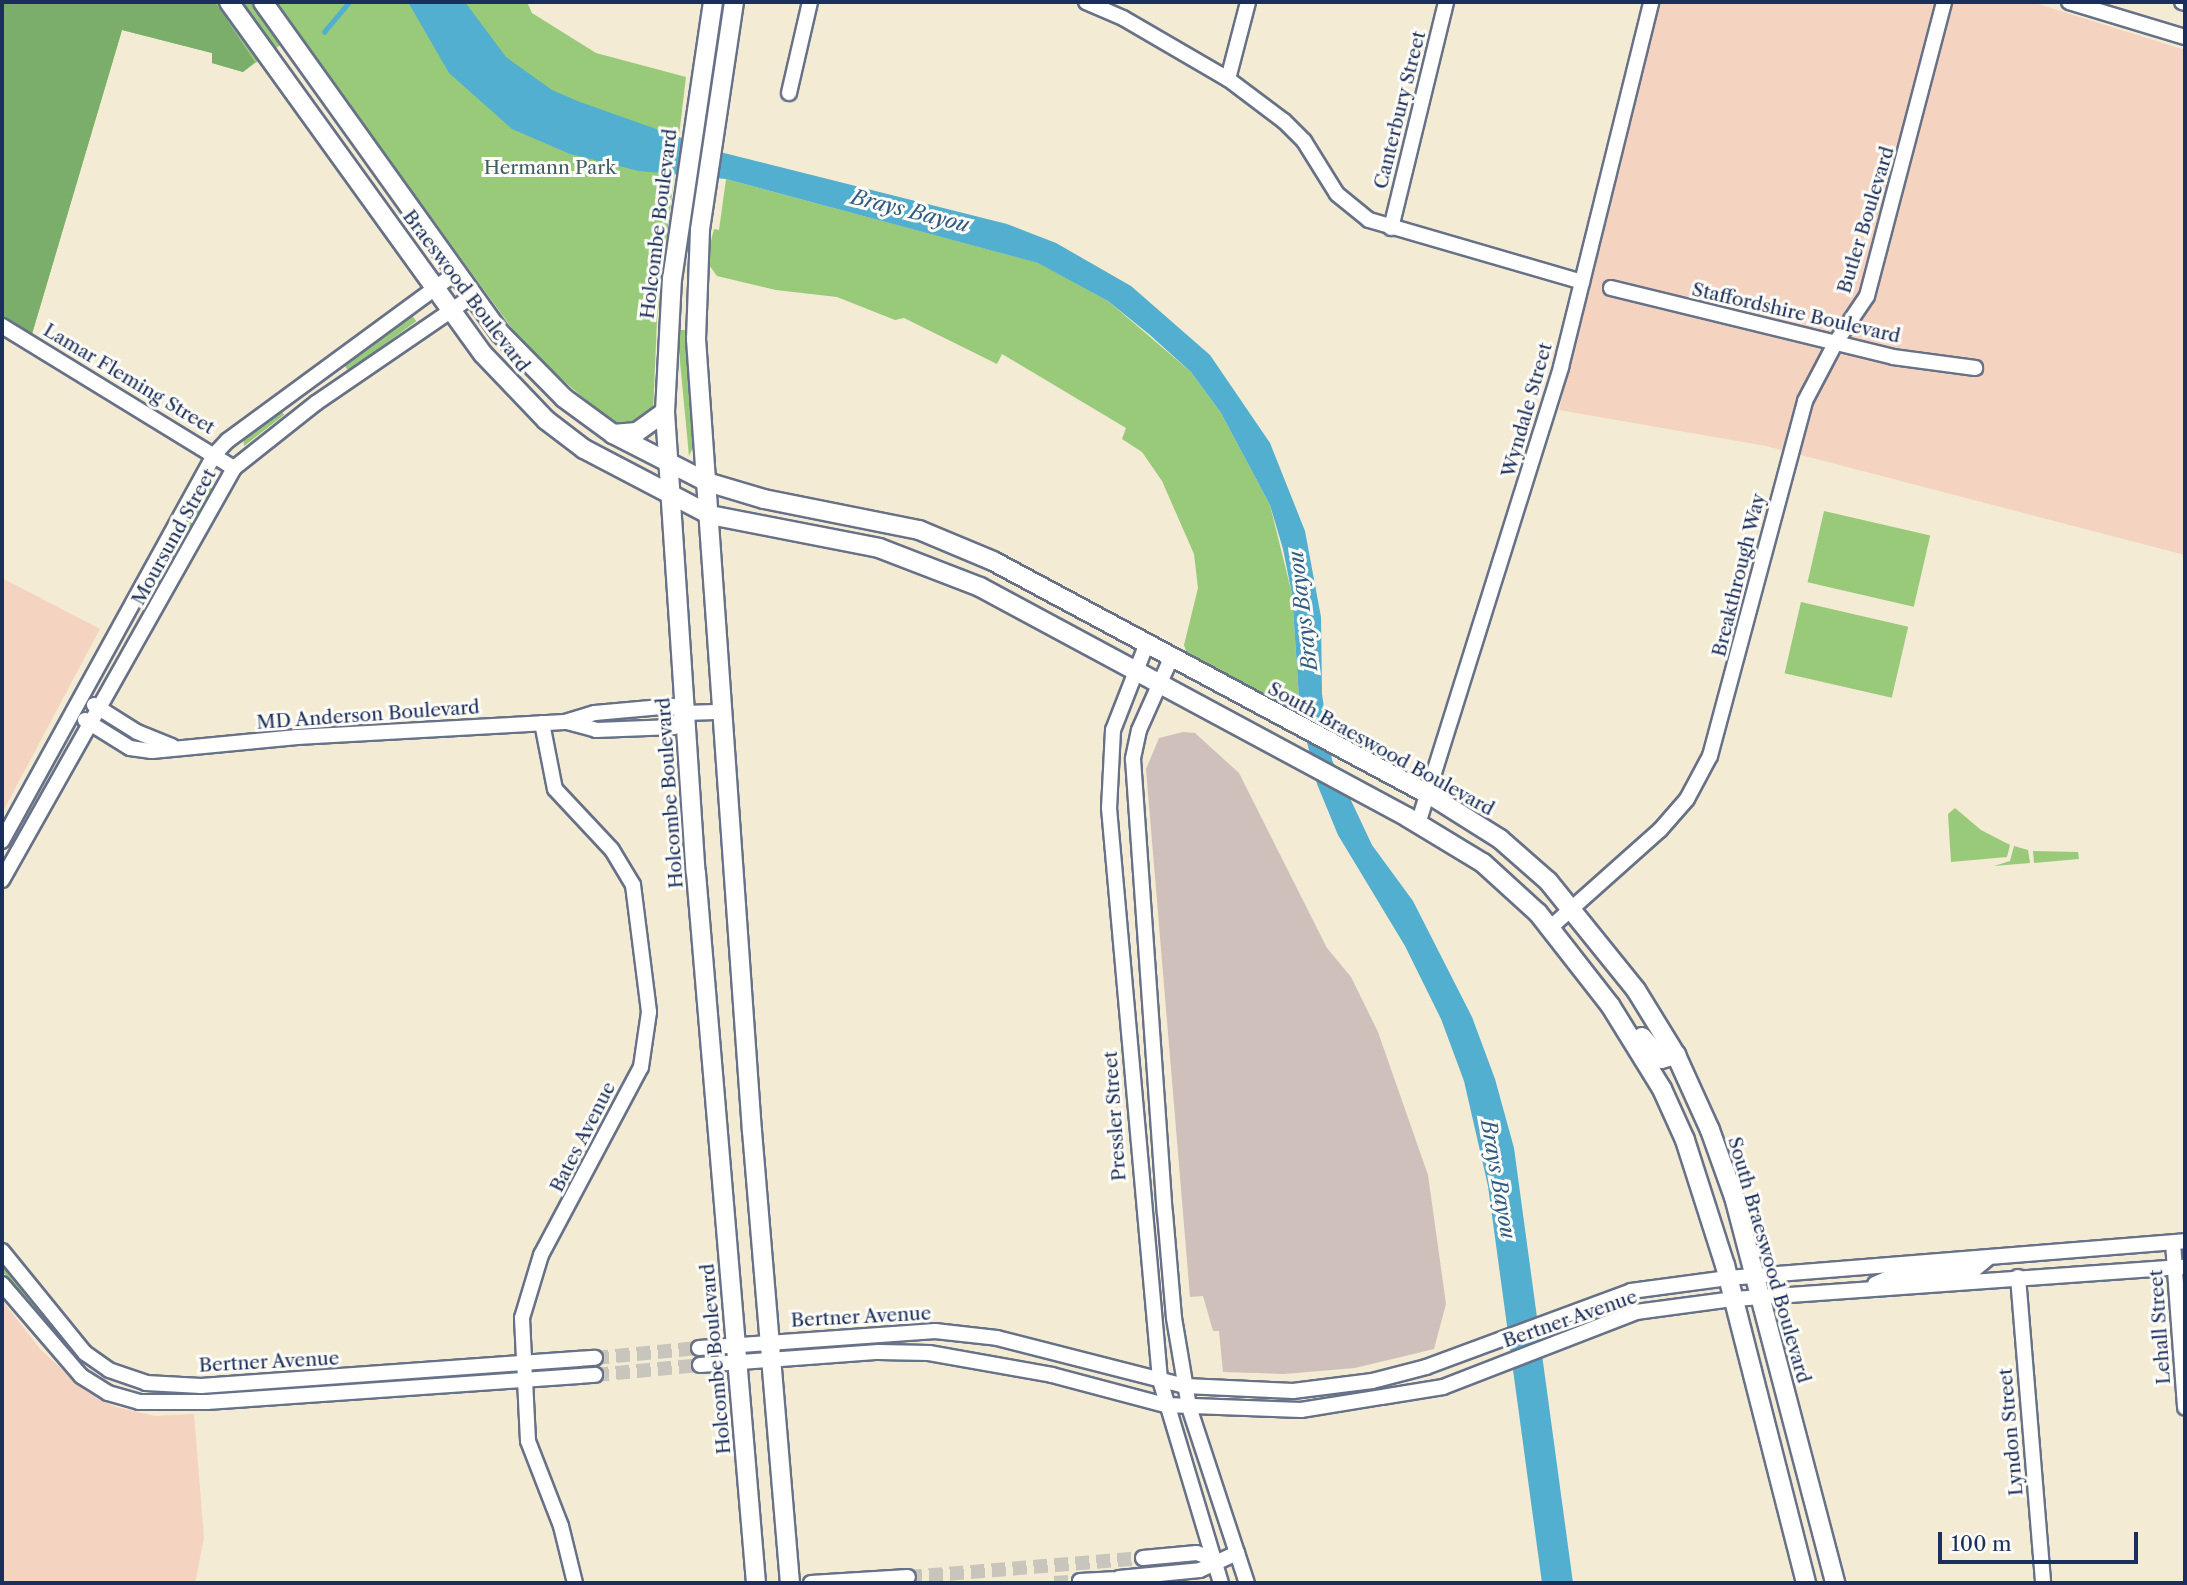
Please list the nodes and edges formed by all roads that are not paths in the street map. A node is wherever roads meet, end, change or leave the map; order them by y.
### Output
1 (229, 2) edge
2 (263, 2) edge
3 (713, 2) edge
4 (734, 2) edge
5 (810, 2) edge
6 (1086, 2) edge
7 (1248, 2) edge
8 (1446, 2) edge
9 (1651, 2) edge
10 (1944, 2) edge
11 (2069, 2) edge
12 (2185, 37) edge
13 (1228, 79) junction
14 (789, 93) dead end
15 (1391, 228) junction
16 (456, 273) junction
17 (1582, 282) junction
18 (434, 288) junction
19 (1611, 288) dead end
20 (472, 296) junction
21 (451, 311) junction
22 (2, 326) edge
23 (1836, 342) junction
24 (1975, 368) dead end
25 (665, 412) junction
26 (613, 434) junction
27 (1794, 438) joint
28 (215, 454) junction
29 (669, 466) junction
30 (234, 468) junction
31 (707, 482) junction
32 (672, 498) junction
33 (710, 515) junction
34 (1147, 643) junction
35 (1172, 656) junction
36 (1134, 670) junction
37 (1158, 683) junction
38 (84, 697) junction
39 (100, 708) junction
40 (723, 712) junction
41 (75, 713) junction
42 (685, 713) junction
43 (542, 723) junction
44 (90, 724) junction
45 (173, 746) junction
46 (1430, 795) junction
47 (1133, 807) junction
48 (1109, 808) junction
49 (1412, 820) junction
50 (2, 841) edge
51 (2, 880) edge
52 (1572, 908) junction
53 (1550, 927) junction
54 (1149, 991) junction
55 (1125, 993) junction
56 (1610, 1005) junction
57 (1152, 1022) junction
58 (1128, 1025) junction
59 (1676, 1055) junction
60 (1710, 1130) junction
61 (752, 1131) junction
62 (719, 1133) junction
63 (1685, 1140) junction
64 (1165, 1213) junction
65 (1142, 1215) junction
66 (2179, 1242) edge
67 (2, 1251) edge
68 (1987, 1259) junction
69 (2180, 1268) edge
70 (1754, 1276) junction
71 (2018, 1277) junction
72 (1728, 1278) junction
73 (2, 1284) edge
74 (1864, 1289) junction
75 (1759, 1297) junction
76 (1734, 1299) junction
77 (772, 1341) junction
78 (735, 1344) junction
79 (1024, 1345) junction
80 (699, 1348) tunnel mouth
81 (594, 1358) tunnel mouth
82 (773, 1361) junction
83 (524, 1363) junction
84 (737, 1364) junction
85 (700, 1365) tunnel mouth
86 (1019, 1368) junction
87 (595, 1374) tunnel mouth
88 (525, 1380) junction
89 (1160, 1380) junction
90 (1185, 1386) junction
91 (1339, 1386) junction
92 (1165, 1405) junction
93 (1342, 1406) junction
94 (1189, 1407) junction
95 (2185, 1408) edge
96 (1237, 1553) junction
97 (1143, 1558) tunnel mouth
98 (1215, 1560) junction
99 (908, 1577) dead end
100 (757, 1581) edge
101 (1080, 1581) dead end
102 (852, 1582) edge
103 (575, 1583) edge
104 (790, 1583) edge
105 (811, 1583) edge
106 (1221, 1583) edge
107 (1247, 1583) edge
108 (1806, 1583) edge
109 (1835, 1583) edge
110 (2043, 1583) edge

1 - 18 main road, Braeswood Boulevard
2 - 16 main road, Braeswood Boulevard
3 - 25 main road, Holcombe Boulevard
4 - 31 main road
5 - 14 street
6 - 13 street
7 - 13 street
8 - 15 street, Canterbury Street
9 - 17 street, Wyndale Street
10 - 23 street, Butler Boulevard
11 - 12 street
13 - 15 street
15 - 17 street
16 - 18 street, Moursund Street
16 - 20 main road, Braeswood Boulevard
17 - 46 street, Wyndale Street
18 - 21 main road, Braeswood Boulevard
18 - 28 street, Moursund Street
19 - 23 street, Staffordshire Boulevard
20 - 21 street, Moursund Street
20 - 26 main road, Braeswood Boulevard
21 - 30 street, Moursund Street
21 - 32 main road, Braeswood Boulevard
22 - 28 street, Lamar Fleming Street
23 - 24 street, Staffordshire Boulevard
23 - 27 street, Butler Boulevard
25 - 26 main road
25 - 29 main road, Holcombe Boulevard
26 - 29 main road, Braeswood Boulevard
27 - 52 street, Breakthrough Way
28 - 30 street, Lamar Fleming Street
28 - 38 street, Moursund Street
29 - 31 main road, Braeswood Boulevard
29 - 32 main road, Holcombe Boulevard
30 - 39 street, Moursund Street
31 - 33 main road
31 - 34 main road, South Braeswood Boulevard
32 - 33 main road, Braeswood Boulevard
32 - 42 main road, Holcombe Boulevard
33 - 36 main road
33 - 40 main road
34 - 35 main road, South Braeswood Boulevard
34 - 36 street, Pressler Street
35 - 37 street
35 - 46 main road, South Braeswood Boulevard
36 - 37 main road
36 - 48 street, Pressler Street
37 - 47 street
37 - 49 main road
38 - 39 street, MD Anderson Boulevard
38 - 41 street, Moursund Street
39 - 44 street, Moursund Street
39 - 45 street, MD Anderson Boulevard
40 - 42 street, MD Anderson Boulevard
40 - 61 main road
41 - 44 street, MD Anderson Boulevard
41 - 50 street, Moursund Street
42 - 43 street, MD Anderson Boulevard
42 - 62 main road, Holcombe Boulevard
43 - 45 street, MD Anderson Boulevard
43 - 83 street, Bates Avenue
44 - 45 street, MD Anderson Boulevard
44 - 51 street, Moursund Street
46 - 49 street, Wyndale Street
46 - 52 main road, South Braeswood Boulevard
47 - 48 street
47 - 54 street
48 - 55 street, Pressler Street
49 - 53 main road
52 - 53 street, Breakthrough Way
52 - 59 main road, South Braeswood Boulevard
53 - 56 main road
54 - 55 street
54 - 57 street
55 - 58 street, Pressler Street
56 - 59 main road
56 - 63 main road
57 - 58 street
57 - 64 street
58 - 65 street, Pressler Street
59 - 60 main road, South Braeswood Boulevard
60 - 63 main road
60 - 70 main road, South Braeswood Boulevard
61 - 62 main road
61 - 77 main road
62 - 78 main road, Holcombe Boulevard
63 - 72 main road
64 - 65 street
64 - 90 street
65 - 89 street, Pressler Street
66 - 68 street, Bertner Avenue
66 - 69 street, Lehall Street
67 - 83 street, Bertner Avenue
68 - 70 street, Bertner Avenue
68 - 74 street
69 - 71 street, Bertner Avenue
69 - 95 street, Lehall Street
70 - 72 street, Bertner Avenue
70 - 75 main road, South Braeswood Boulevard
71 - 74 street, Bertner Avenue
71 - 110 street, Lyndon Street
72 - 76 main road
72 - 91 street, Bertner Avenue
73 - 88 street, Bertner Avenue
74 - 75 street, Bertner Avenue
75 - 76 street, Bertner Avenue
75 - 109 main road, South Braeswood Boulevard
76 - 93 street, Bertner Avenue
76 - 108 main road
77 - 78 street, Bertner Avenue
77 - 79 street, Bertner Avenue
77 - 82 main road
78 - 80 street, Bertner Avenue
78 - 84 main road, Holcombe Boulevard
79 - 86 street
79 - 89 street, Bertner Avenue
81 - 83 street, Bertner Avenue
82 - 84 street, Bertner Avenue
82 - 86 street, Bertner Avenue
82 - 104 main road
83 - 88 street, Bates Avenue
84 - 85 street, Bertner Avenue
84 - 100 main road, Holcombe Boulevard
86 - 92 street, Bertner Avenue
87 - 88 street, Bertner Avenue
88 - 103 street, Bates Avenue
89 - 90 street, Bertner Avenue
89 - 92 street, Pressler Street
90 - 91 street, Bertner Avenue
90 - 94 street
91 - 93 street
92 - 94 street, Bertner Avenue
92 - 98 street, Pressler Street
93 - 94 street, Bertner Avenue
94 - 96 street
96 - 98 street
96 - 107 street
97 - 98 street
98 - 101 street
98 - 106 street, Pressler Street
99 - 102 street
102 - 105 street

